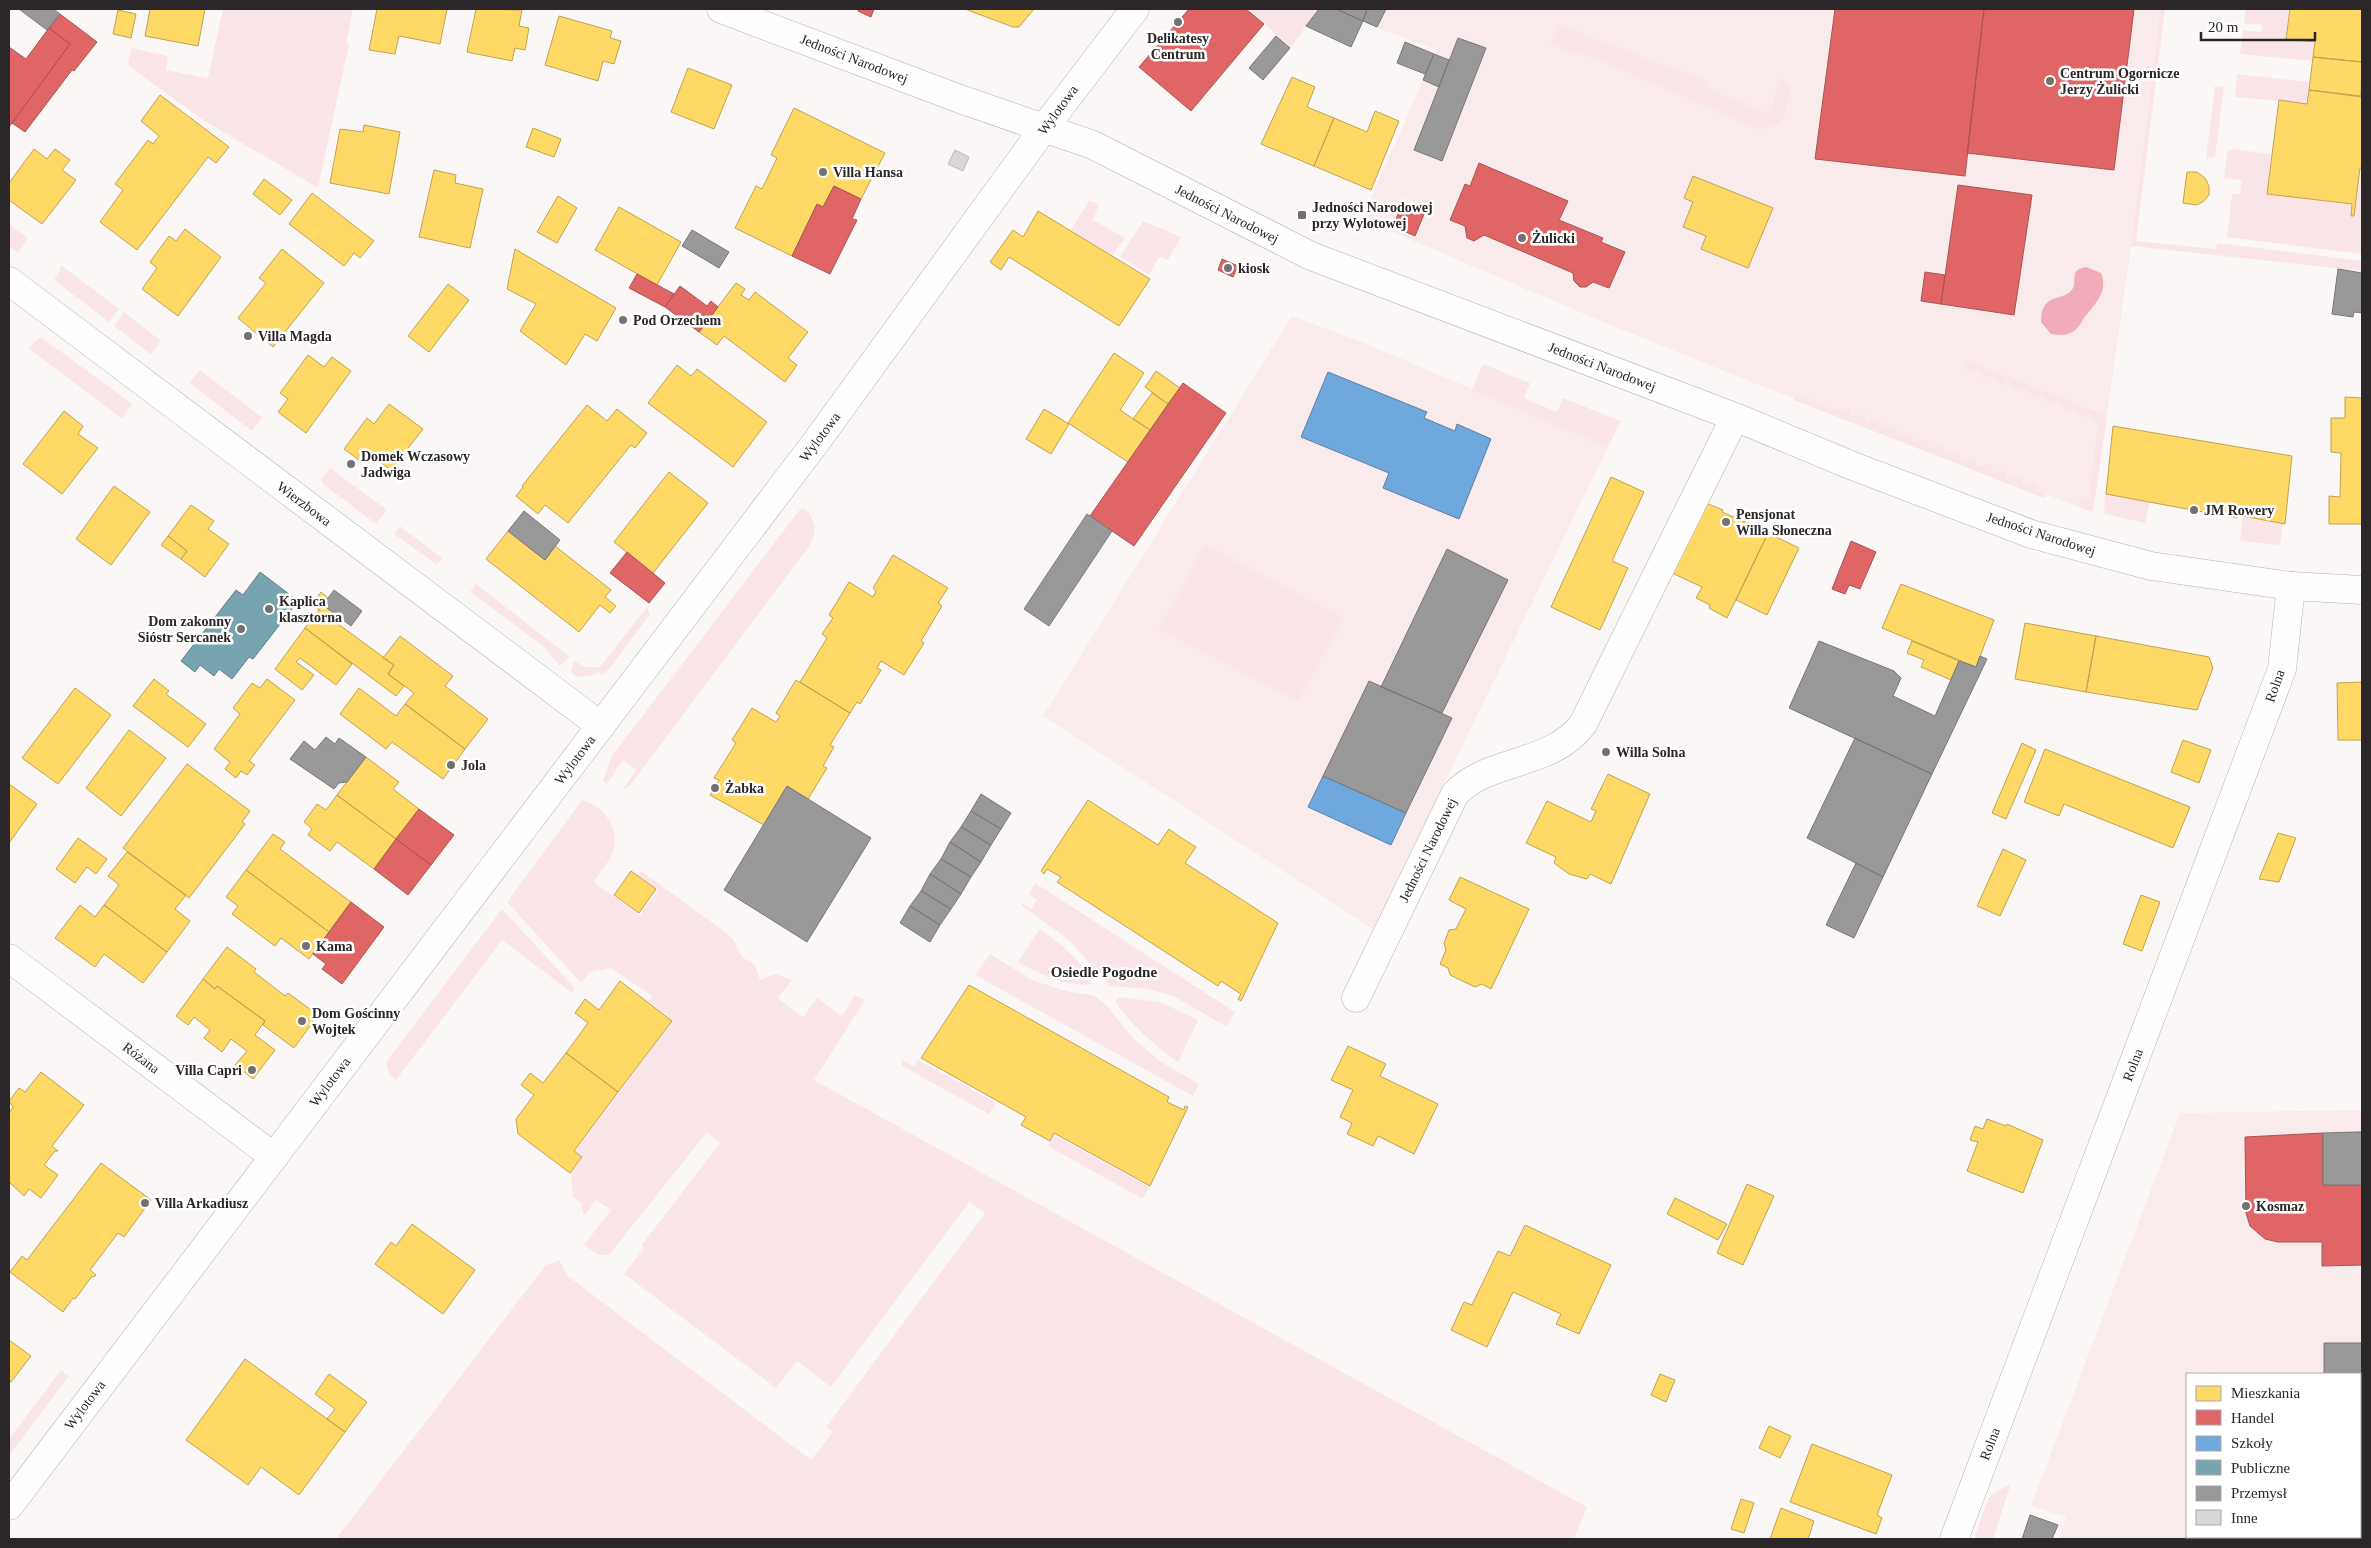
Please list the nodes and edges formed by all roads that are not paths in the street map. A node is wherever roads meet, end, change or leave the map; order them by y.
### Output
1 (721, 9) edge
2 (1135, 9) edge
3 (1044, 128) junction
4 (9, 281) edge
5 (1735, 417) junction
6 (2291, 586) junction
7 (2362, 590) edge
8 (601, 726) junction
9 (9, 958) edge
10 (1356, 998) dead end
11 (274, 1157) junction
12 (9, 1506) edge
13 (1954, 1539) edge

1 - 3 street, Jedności Narodowej
2 - 3 street, Wylotowa
3 - 5 street, Jedności Narodowej
3 - 8 street, Wylotowa
4 - 8 street, Wierzbowa
5 - 6 street, Jedności Narodowej
5 - 10 street, Jedności Narodowej
6 - 7 street, Jedności Narodowej
6 - 13 street, Rolna
8 - 11 street, Wylotowa
9 - 11 street, Różana
11 - 12 street, Wylotowa

